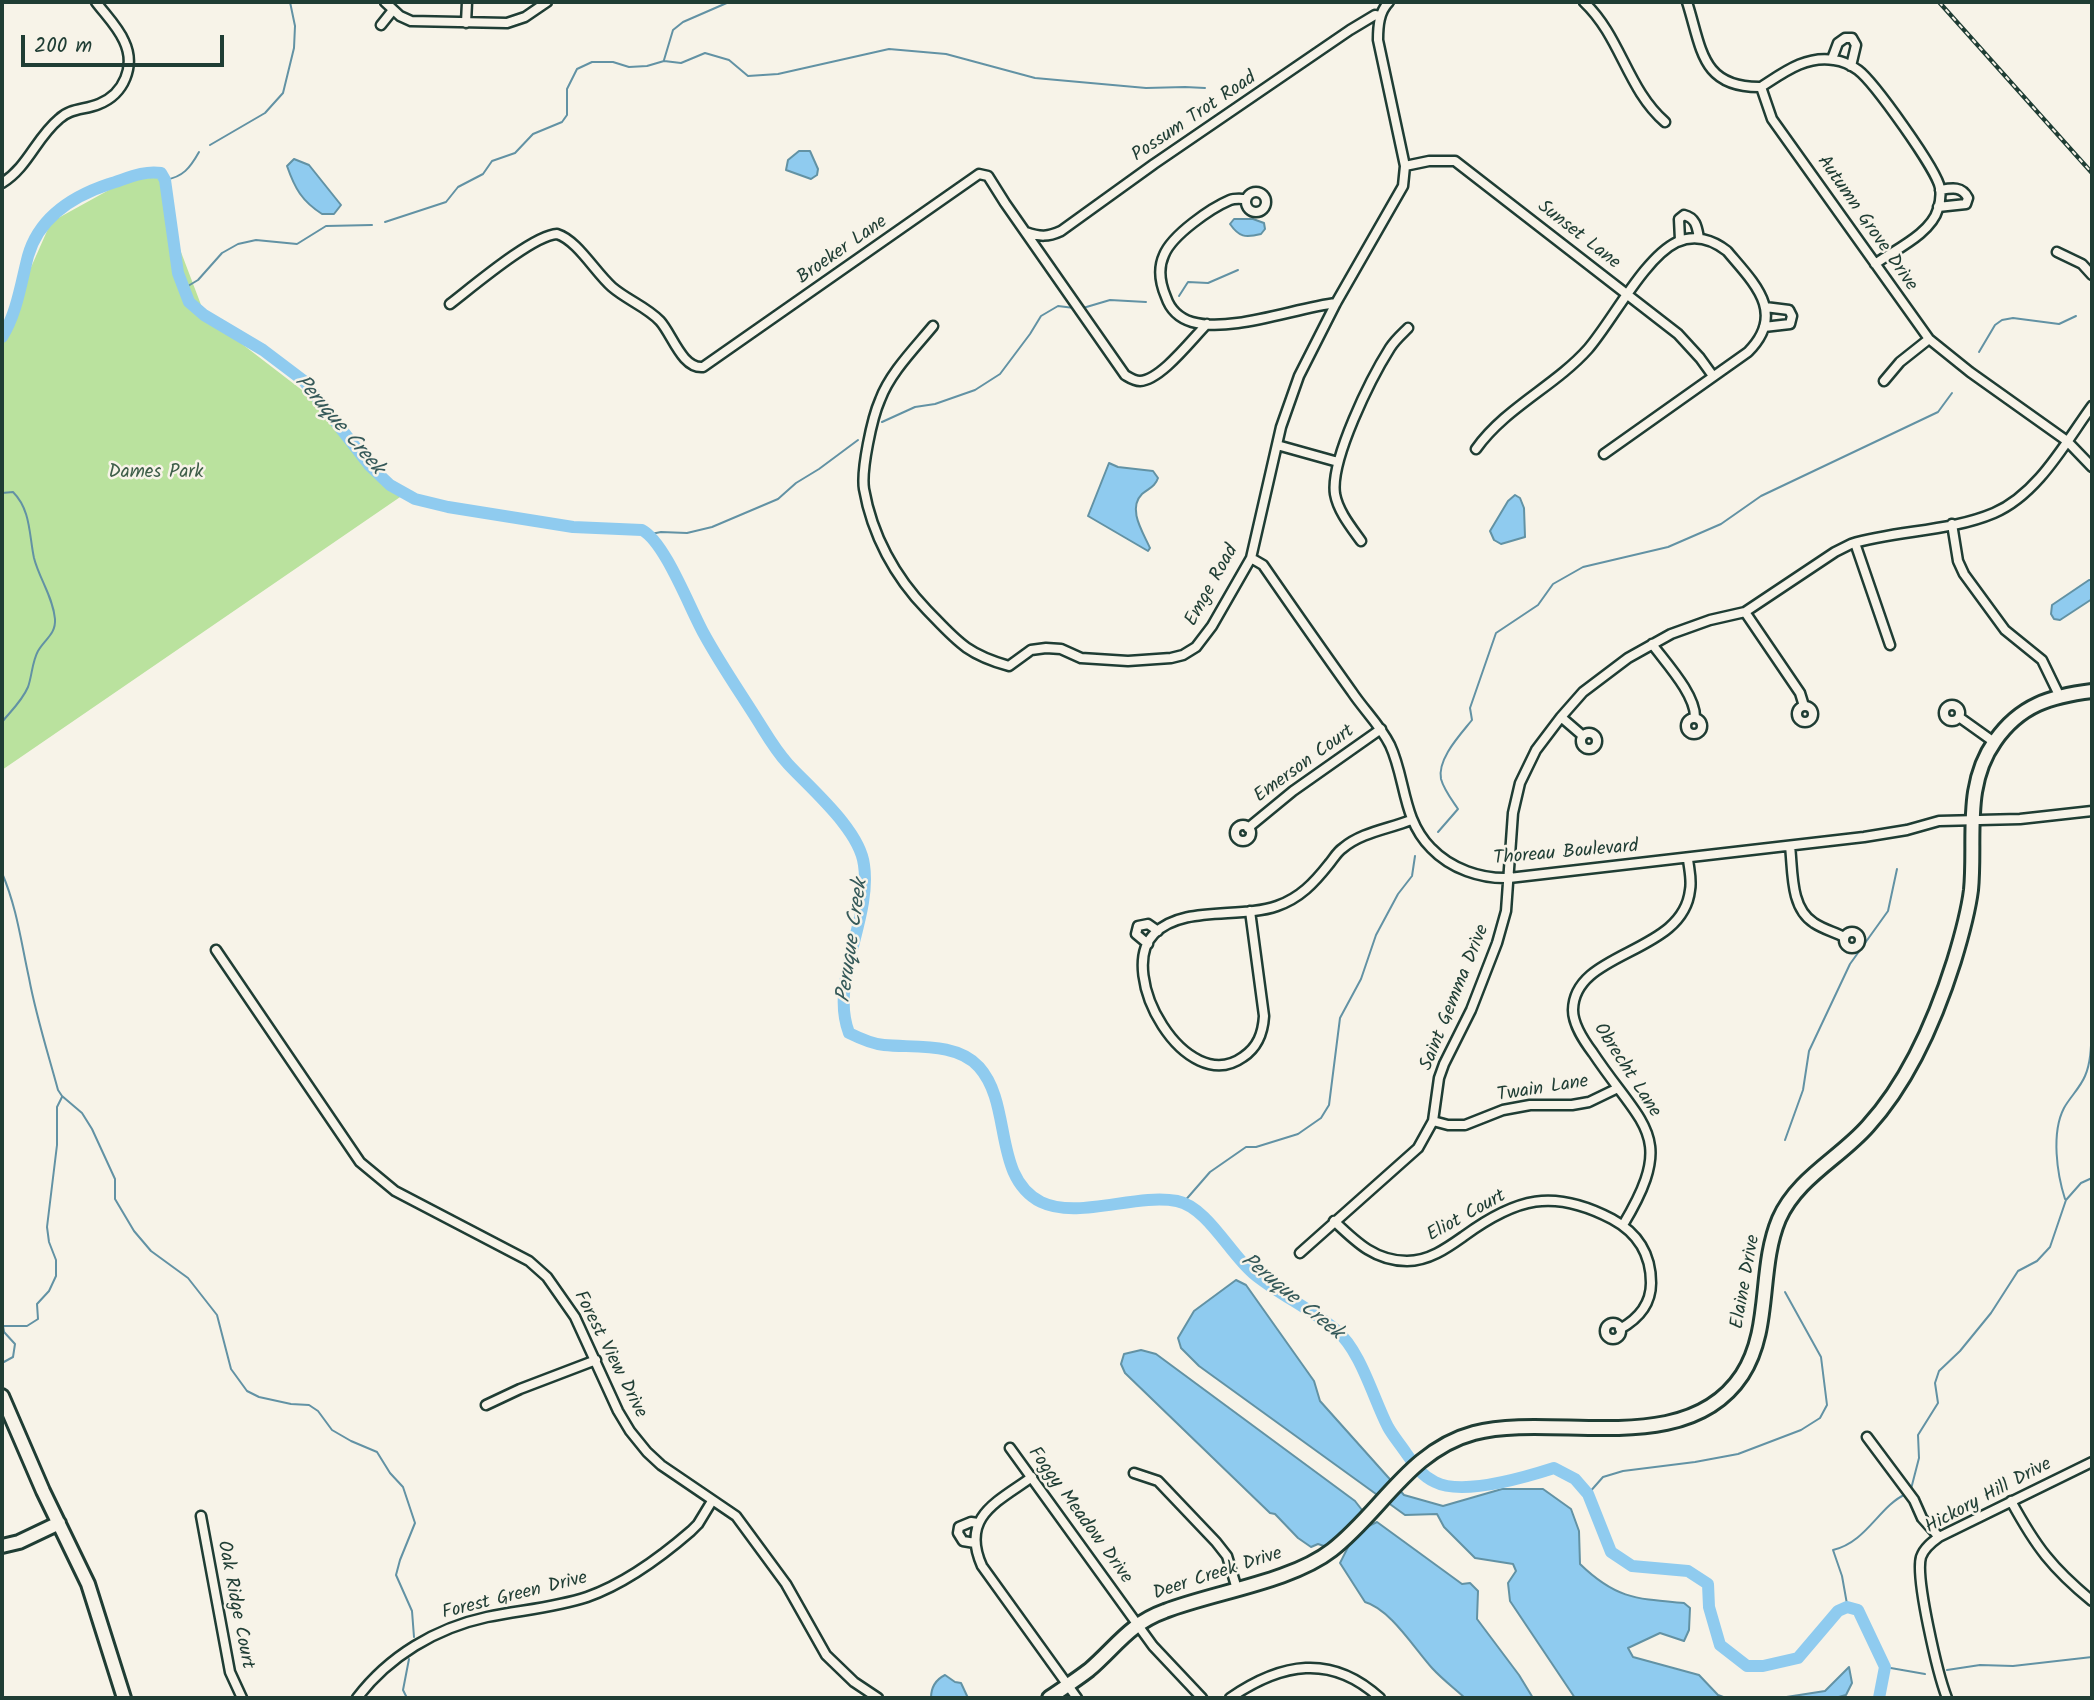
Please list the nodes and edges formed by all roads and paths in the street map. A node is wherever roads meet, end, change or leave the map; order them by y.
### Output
1 (96, 2) edge
2 (385, 2) edge
3 (467, 2) edge
4 (547, 2) edge
5 (1389, 2) edge
6 (1584, 2) edge
7 (1687, 2) edge
8 (393, 10) junction
9 (1380, 16) junction
10 (466, 23) junction
11 (381, 25) dead end
12 (1832, 59) junction
13 (1851, 66) junction
14 (1761, 87) junction
15 (1665, 122) dead end
16 (1405, 166) junction
17 (2, 183) edge
18 (1940, 190) junction
19 (1246, 199) dead end
20 (1938, 207) junction
21 (1026, 232) junction
22 (1699, 238) junction
23 (1680, 240) junction
24 (2057, 252) dead end
25 (1875, 264) junction
26 (2092, 275) edge
27 (1628, 294) junction
28 (1336, 303) junction
29 (450, 304) dead end
30 (1765, 307) junction
31 (1207, 324) junction
32 (933, 326) dead end
33 (1765, 327) junction
34 (1408, 328) dead end
35 (1929, 339) junction
36 (1713, 376) junction
37 (1884, 381) dead end
38 (2092, 407) edge
39 (2067, 441) junction
40 (1277, 445) junction
41 (1476, 449) dead end
42 (1604, 454) dead end
43 (1338, 462) junction
44 (2092, 467) edge
45 (1952, 524) junction
46 (1361, 541) dead end
47 (1856, 543) junction
48 (1251, 558) junction
49 (1745, 612) junction
50 (1652, 644) junction
51 (1890, 645) dead end
52 (2092, 691) edge
53 (2059, 695) junction
54 (1804, 706) dead end
55 (1561, 716) junction
56 (1959, 717) dead end
57 (1695, 718) dead end
58 (1381, 729) junction
59 (1583, 736) dead end
60 (1994, 743) junction
61 (2092, 811) edge
62 (1972, 819) junction
63 (1411, 820) junction
64 (1248, 828) dead end
65 (1790, 846) junction
66 (1688, 859) junction
67 (1509, 878) junction
68 (1250, 911) junction
69 (1158, 931) junction
70 (1844, 937) dead end
71 (1148, 944) junction
72 (216, 950) dead end
73 (1618, 1088) junction
74 (1433, 1121) junction
75 (1334, 1222) junction
76 (1623, 1225) junction
77 (1300, 1253) dead end
78 (1620, 1329) dead end
79 (596, 1360) junction
80 (2, 1396) edge
81 (486, 1405) dead end
82 (1867, 1437) dead end
83 (1010, 1447) dead end
84 (2092, 1462) edge
85 (1134, 1473) dead end
86 (1032, 1476) junction
87 (712, 1501) junction
88 (2011, 1501) junction
89 (201, 1516) dead end
90 (59, 1523) junction
91 (978, 1524) junction
92 (1939, 1537) junction
93 (975, 1543) junction
94 (2, 1546) edge
95 (1301, 1567) joint
96 (1237, 1589) junction
97 (2092, 1601) edge
98 (1137, 1625) junction
99 (1068, 1685) junction
100 (124, 1698) edge
101 (242, 1698) edge
102 (358, 1698) edge
103 (878, 1698) edge
104 (1049, 1698) edge
105 (1077, 1698) edge
106 (1202, 1698) edge
107 (1230, 1698) edge
108 (1380, 1698) edge
109 (1947, 1698) edge

1 - 17 street
2 - 8 street
3 - 10 street
4 - 10 street
5 - 9 street
6 - 15 street
7 - 14 street
8 - 10 street
8 - 11 street
9 - 16 street, Emge Road
9 - 21 street, Possum Trot Road
12 - 13 street
12 - 13 street
12 - 14 street
13 - 18 street
14 - 25 street, Autumn Grove Drive
16 - 27 street, Sunset Lane
16 - 28 street, Emge Road
18 - 20 street
18 - 20 street
19 - 31 street
20 - 25 street
21 - 29 street, Broeker Lane
21 - 31 street, Broeker Lane
22 - 23 street
22 - 23 street
22 - 30 street
23 - 27 street
24 - 26 street
25 - 35 street, Autumn Grove Drive
27 - 36 street, Sunset Lane
27 - 41 street
28 - 31 street
28 - 40 street, Emge Road
30 - 33 street
30 - 33 street
32 - 48 street, Emge Road
33 - 36 street
34 - 43 street
35 - 37 street
35 - 39 street, Autumn Grove Drive
36 - 42 street
38 - 39 street, Saint Gemma Drive
39 - 44 street, Autumn Grove Drive
39 - 45 street, Saint Gemma Drive
40 - 43 street
40 - 48 street, Emge Road
43 - 46 street
45 - 47 street, Saint Gemma Drive
45 - 53 street
47 - 49 street, Saint Gemma Drive
47 - 51 street
48 - 58 street, Thoreau Boulevard
49 - 50 street, Saint Gemma Drive
49 - 54 street
50 - 55 street, Saint Gemma Drive
50 - 57 street
52 - 53 street, Elaine Drive
53 - 60 street, Elaine Drive
55 - 59 street
55 - 67 street, Saint Gemma Drive
56 - 60 street
58 - 63 street, Thoreau Boulevard
58 - 64 street, Emerson Court
60 - 62 street, Elaine Drive
61 - 62 street, Thoreau Boulevard
62 - 65 street, Thoreau Boulevard
62 - 95 street, Elaine Drive
63 - 67 street, Thoreau Boulevard
63 - 68 street
65 - 66 street, Thoreau Boulevard
65 - 70 street
66 - 67 street, Thoreau Boulevard
66 - 73 street, Obrecht Lane
67 - 74 street, Saint Gemma Drive
68 - 69 street
68 - 71 street
69 - 71 street
69 - 71 street
72 - 79 street, Forest View Drive
73 - 74 street, Twain Lane
73 - 76 street, Obrecht Lane
74 - 75 street, Saint Gemma Drive
75 - 76 street, Eliot Court
75 - 77 street, Saint Gemma Drive
76 - 78 street, Eliot Court
79 - 81 street
79 - 87 street, Forest View Drive
80 - 90 street
82 - 92 street
83 - 86 street, Foggy Meadow Drive
84 - 88 street, Hickory Hill Drive
85 - 96 street
86 - 91 street
86 - 98 street, Foggy Meadow Drive
87 - 102 street, Forest Green Drive
87 - 103 street, Forest View Drive
88 - 92 street, Hickory Hill Drive
88 - 97 street
89 - 101 street, Oak Ridge Court
90 - 94 street
90 - 100 street
91 - 93 street
91 - 93 street
92 - 109 street, Hickory Hill Drive
93 - 99 street
95 - 96 street, Deer Creek Drive
96 - 98 street, Deer Creek Drive
98 - 99 street, Deer Creek Drive
98 - 106 street, Foggy Meadow Drive
99 - 104 street, Deer Creek Drive
99 - 105 street
107 - 108 street

